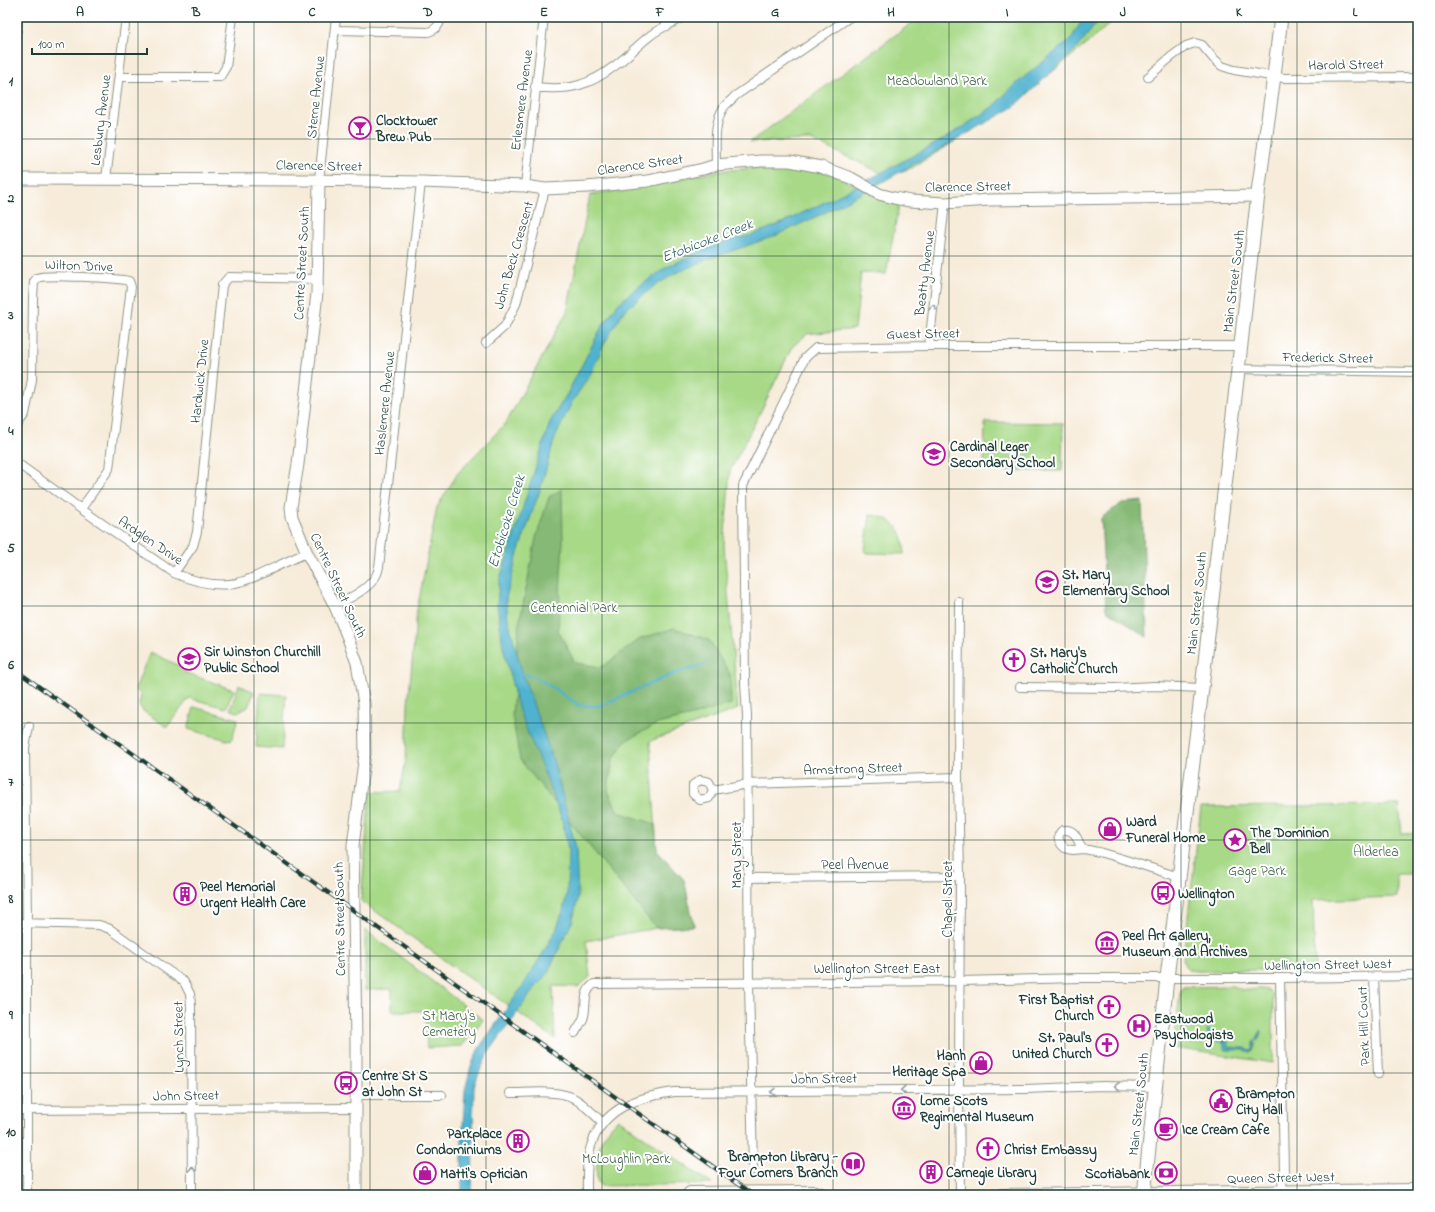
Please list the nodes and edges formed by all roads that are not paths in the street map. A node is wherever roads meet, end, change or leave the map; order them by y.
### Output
1 (18, 17) edge
2 (126, 17) edge
3 (233, 17) edge
4 (336, 17) edge
5 (441, 17) edge
6 (544, 17) edge
7 (663, 17) edge
8 (683, 17) edge
9 (850, 17) edge
10 (1281, 17) edge
11 (668, 26) junction
12 (17, 30) edge
13 (336, 30) junction
14 (1274, 76) junction
15 (119, 77) junction
16 (1148, 77) dead end
17 (1418, 77) edge
18 (535, 87) junction
19 (716, 166) junction
20 (17, 179) edge
21 (106, 179) junction
22 (320, 180) junction
23 (421, 182) junction
24 (525, 186) junction
25 (545, 189) junction
26 (1258, 196) junction
27 (945, 203) junction
28 (318, 279) junction
29 (486, 343) dead end
30 (929, 346) junction
31 (1241, 346) junction
32 (1238, 369) junction
33 (1418, 372) edge
34 (17, 425) edge
35 (17, 463) edge
36 (81, 509) junction
37 (744, 541) joint
38 (307, 553) junction
39 (174, 573) junction
40 (959, 602) dead end
41 (335, 606) junction
42 (1020, 687) dead end
43 (1202, 688) junction
44 (29, 726) dead end
45 (958, 777) junction
46 (748, 784) junction
47 (713, 790) dead end
48 (1082, 849) dead end
49 (960, 876) junction
50 (1179, 877) junction
51 (749, 878) junction
52 (17, 923) edge
53 (27, 923) junction
54 (1418, 976) edge
55 (1374, 977) junction
56 (1167, 978) junction
57 (1280, 978) junction
58 (960, 981) junction
59 (749, 982) junction
60 (17, 1016) edge
61 (26, 1016) junction
62 (575, 1033) dead end
63 (1378, 1074) dead end
64 (1156, 1087) junction
65 (959, 1089) junction
66 (752, 1092) junction
67 (510, 1093) dead end
68 (356, 1095) junction
69 (442, 1095) dead end
70 (192, 1108) junction
71 (356, 1108) junction
72 (17, 1110) edge
73 (27, 1110) junction
74 (603, 1123) junction
75 (753, 1170) dead end
76 (1416, 1192) edge
77 (1144, 1194) edge
78 (1281, 1194) edge
79 (27, 1195) edge
80 (192, 1195) edge
81 (356, 1195) edge
82 (587, 1195) edge
83 (688, 1195) edge
84 (823, 1195) edge
85 (960, 1195) edge
86 (1002, 1195) edge

1 - 12 street
2 - 15 street, Lesbury Avenue
3 - 15 street
4 - 13 street, Sterne Avenue
5 - 13 street
6 - 18 street, Erlesmere Avenue
7 - 11 street
8 - 11 street
9 - 19 street
10 - 14 main road, Main Street South
11 - 18 street
13 - 22 street, Sterne Avenue
14 - 16 street, Harold Street
14 - 17 street, Harold Street
14 - 26 main road, Main Street South
15 - 21 street, Lesbury Avenue
18 - 24 street, Erlesmere Avenue
19 - 25 street, Clarence Street
19 - 27 street, Clarence Street
20 - 21 street, Clarence Street
21 - 22 street, Clarence Street
22 - 23 street, Clarence Street
22 - 28 street, Centre Street South
23 - 24 street, Clarence Street
23 - 41 street, Haslemere Avenue
24 - 25 street, Clarence Street
25 - 29 street, John Beck Crescent
26 - 27 street, Clarence Street
26 - 31 main road, Main Street South
30 -> 27 street, Beatty Avenue
28 - 38 street, Centre Street South
28 - 39 street, Hardwick Drive
30 - 31 street, Guest Street
30 - 37 street, Guest Street
31 - 32 main road, Main Street South
32 - 33 street, Frederick Street
32 - 43 main road, Main Street South
34 - 36 street, Wilton Drive
35 - 36 street, Ardglen Drive
36 - 39 street, Ardglen Drive
37 - 46 street, Mary Street
38 - 39 street, Ardglen Drive
38 - 41 street, Centre Street South
40 - 45 street, Chapel Street
41 - 68 street, Centre Street South
42 - 43 street
43 - 50 main road, Main Street South
44 - 53 street
45 - 46 street, Armstrong Street
45 - 49 street, Chapel Street
46 - 47 street, Armstrong Street
46 - 51 street, Mary Street
48 - 50 street
49 - 51 street, Peel Avenue
49 - 58 street, Chapel Street
50 - 56 main road, Main Street South
51 - 59 street, Mary Street
52 - 53 street, Lynch Street
53 - 61 street
53 - 70 street, Lynch Street
54 - 55 street, Wellington Street West
55 - 57 street, Wellington Street West
55 - 63 street, Park Hill Court
56 - 57 street, Wellington Street West
56 - 58 street, Wellington Street East
56 - 64 main road, Main Street South
57 - 78 street
58 - 59 street, Wellington Street East
58 - 65 street, Chapel Street
59 - 62 street, Wellington Street East
59 - 66 street, Mary Street
60 - 61 street
61 - 73 street
64 -> 65 street, John Street
64 - 77 main road, Main Street South
65 -> 66 street, John Street
65 - 85 street, Chapel Street
66 - 74 street, John Street
66 - 75 street, Mary Street
67 - 74 street
68 - 69 street
68 - 71 street, Centre Street South
70 - 71 street, John Street
70 - 73 street, John Street
80 -> 70 street, Lynch Street
71 - 81 street, Centre Street South
72 - 73 street, John Street
73 - 79 street
74 - 82 street, John Street
76 - 78 main road, Queen Street West
77 - 78 main road, Queen Street West
77 - 86 main road, Queen Street West
83 - 84 main road

